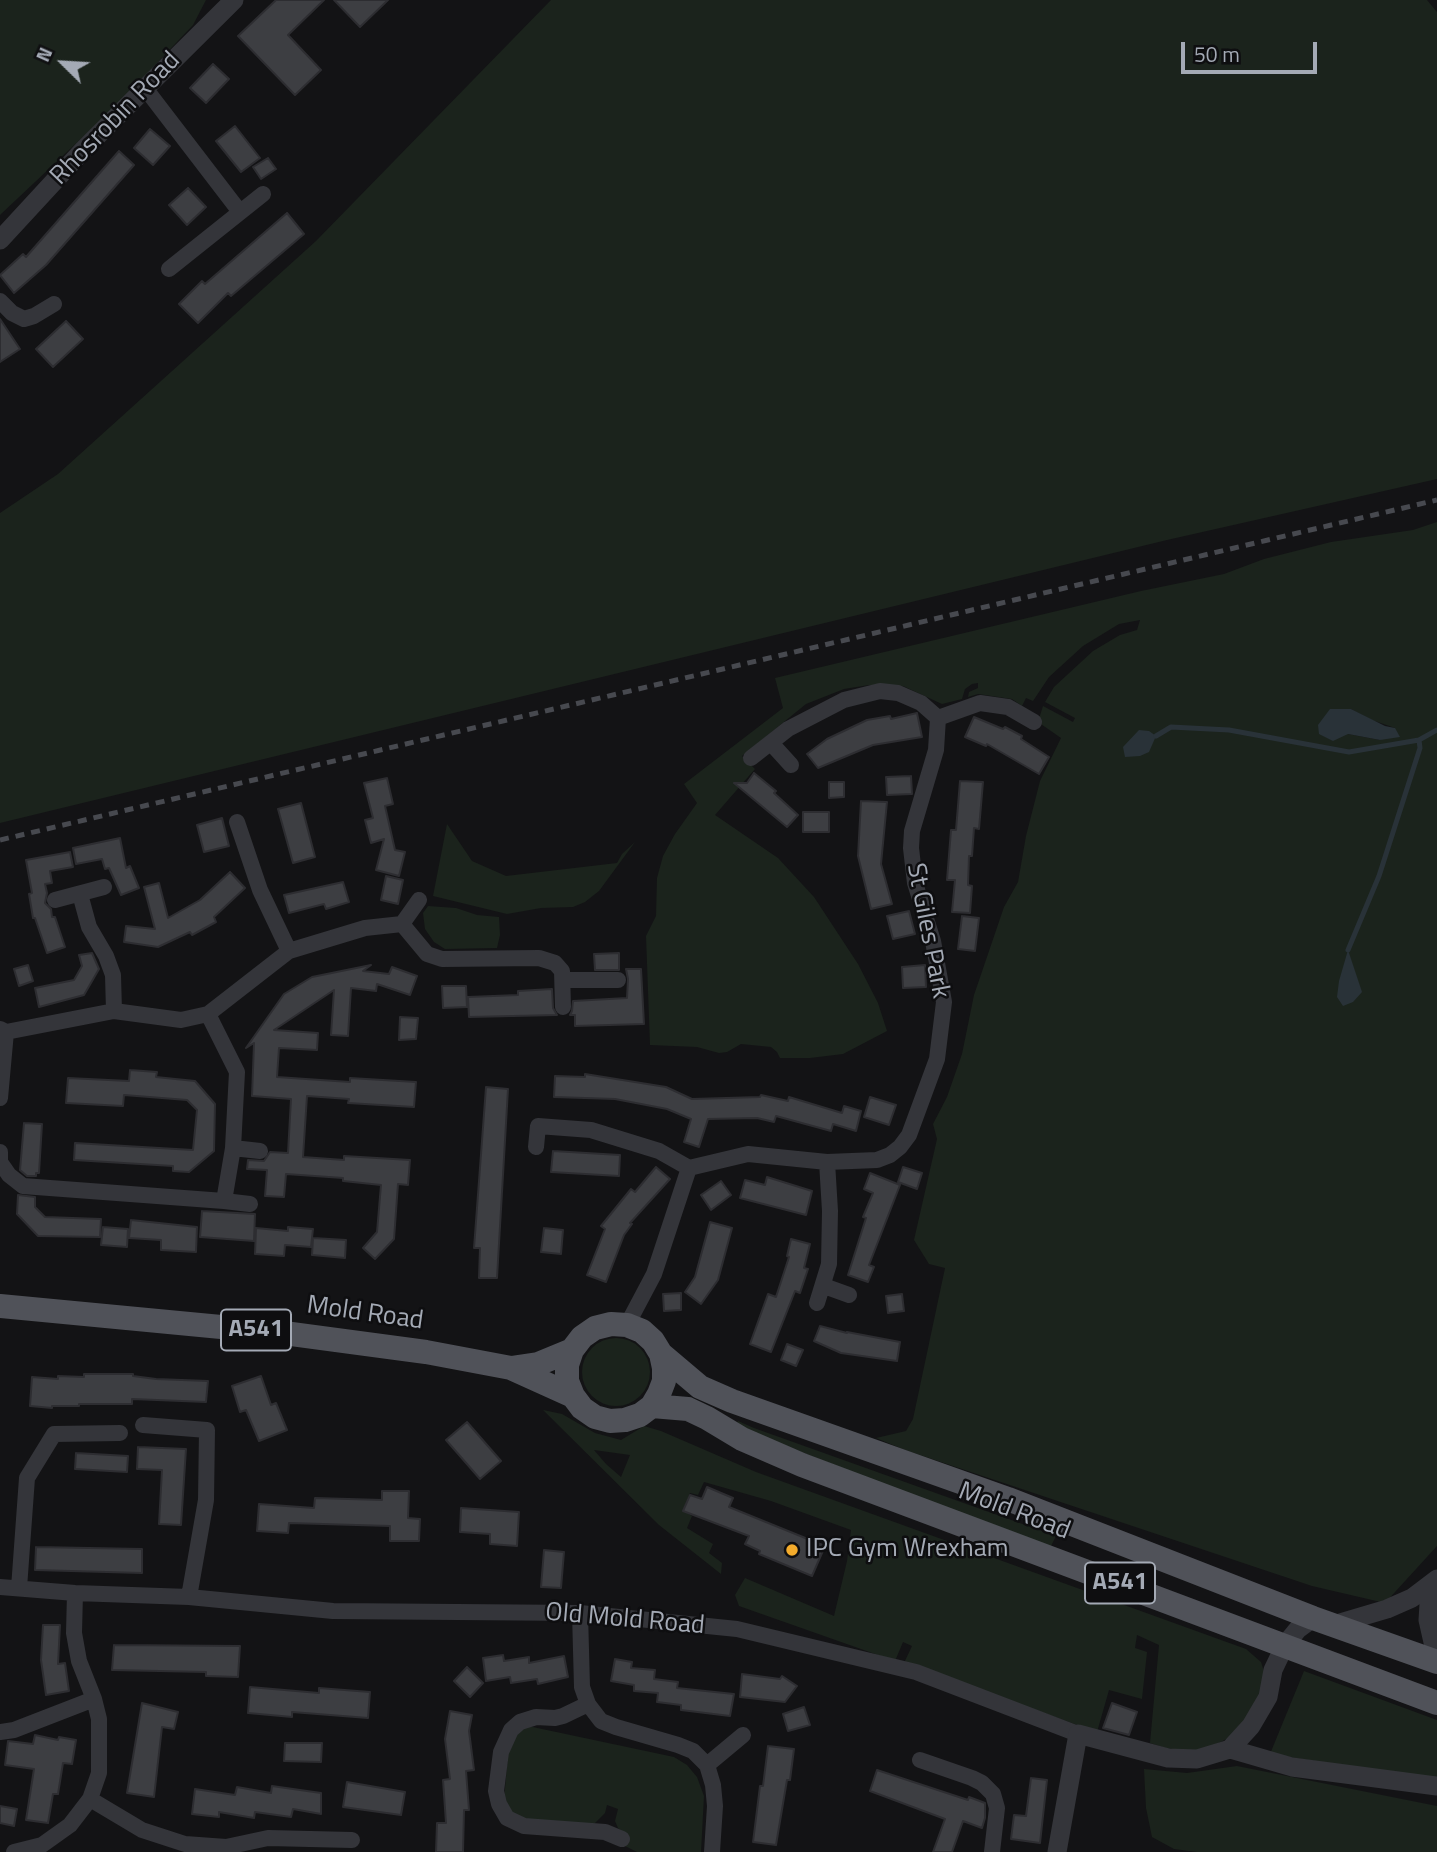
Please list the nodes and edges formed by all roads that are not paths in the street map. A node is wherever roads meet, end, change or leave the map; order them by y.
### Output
1 (234, 0) edge
2 (145, 88) junction
3 (263, 194) dead end
4 (240, 212) junction
5 (0, 240) edge
6 (169, 269) dead end
7 (0, 301) edge
8 (54, 304) dead end
9 (938, 718) junction
10 (1034, 722) dead end
11 (771, 743) junction
12 (751, 758) dead end
13 (791, 765) dead end
14 (237, 822) dead end
15 (104, 887) dead end
16 (80, 894) junction
17 (55, 900) dead end
18 (419, 900) dead end
19 (402, 924) junction
20 (289, 951) junction
21 (563, 980) junction
22 (618, 980) dead end
23 (564, 1007) dead end
24 (114, 1011) junction
25 (208, 1014) junction
26 (3, 1030) edge
27 (0, 1098) edge
28 (536, 1147) dead end
29 (233, 1148) junction
30 (260, 1151) dead end
31 (0, 1152) edge
32 (827, 1162) junction
33 (689, 1168) junction
34 (224, 1201) junction
35 (250, 1204) dead end
36 (824, 1286) junction
37 (849, 1295) dead end
38 (817, 1303) dead end
39 (0, 1306) edge
40 (627, 1325) junction
41 (572, 1350) junction
42 (661, 1354) junction
43 (511, 1368) junction
44 (573, 1396) junction
45 (652, 1406) junction
46 (143, 1425) dead end
47 (120, 1433) dead end
48 (1437, 1582) edge
49 (0, 1587) edge
50 (19, 1588) junction
51 (75, 1593) junction
52 (189, 1597) junction
53 (580, 1613) junction
54 (1323, 1621) junction
55 (1285, 1645) junction
56 (1437, 1661) edge
57 (94, 1699) junction
58 (1437, 1703) edge
59 (588, 1704) junction
60 (0, 1732) edge
61 (1078, 1734) junction
62 (743, 1735) dead end
63 (1230, 1749) junction
64 (920, 1760) dead end
65 (707, 1765) junction
66 (1437, 1786) edge
67 (90, 1799) junction
68 (622, 1839) dead end
69 (352, 1840) dead end
70 (44, 1849) edge
71 (226, 1850) edge
72 (14, 1852) edge
73 (712, 1852) edge
74 (992, 1852) edge
75 (1057, 1852) edge

1 - 2 street, Rhosrobin Road
2 - 4 street
2 - 5 street, Rhosrobin Road
3 - 4 street
4 - 6 street
7 - 8 street
9 - 10 street
9 - 11 street
9 - 32 street, St Giles Park
11 - 12 street
11 - 13 street
14 - 20 street
15 - 16 street
16 - 17 street
16 - 24 street
18 - 19 street
19 - 20 street
19 - 21 street
20 - 25 street
21 - 22 street
21 - 23 street
24 - 25 street
24 - 26 street
25 - 29 street
26 - 27 street
28 - 33 street
29 - 30 street
29 - 34 street
31 - 34 street
32 - 33 street, St Giles Park
32 - 36 street
33 - 40 street
34 - 35 street
36 - 37 street
36 - 38 street
39 - 43 main road, Mold Road / A541
40 - 41 main road
40 - 42 main road
41 - 43 main road, Mold Road / A541
41 - 44 main road
42 - 45 main road
42 - 54 main road, Mold Road / A541
43 - 44 main road, Mold Road / A541
44 - 45 main road
45 - 55 main road, Mold Road / A541
46 - 52 street
47 - 50 street
48 - 54 street
48 - 56 street
49 - 50 street, Old Mold Road
50 - 51 street, Old Mold Road
51 - 52 street, Old Mold Road
51 - 57 street
52 - 53 street, Old Mold Road
53 - 59 street
53 - 61 street, Old Mold Road
54 - 55 street
54 - 56 main road, Mold Road / A541
55 - 58 main road, Mold Road / A541
55 - 63 street
57 - 60 street
57 - 67 street
59 - 65 street
59 - 68 street
61 - 63 street, Old Mold Road
61 - 75 street
62 - 65 street
63 - 66 street
64 - 74 street
65 - 73 street
67 - 70 street
67 - 71 street
69 - 71 street
70 - 72 street

